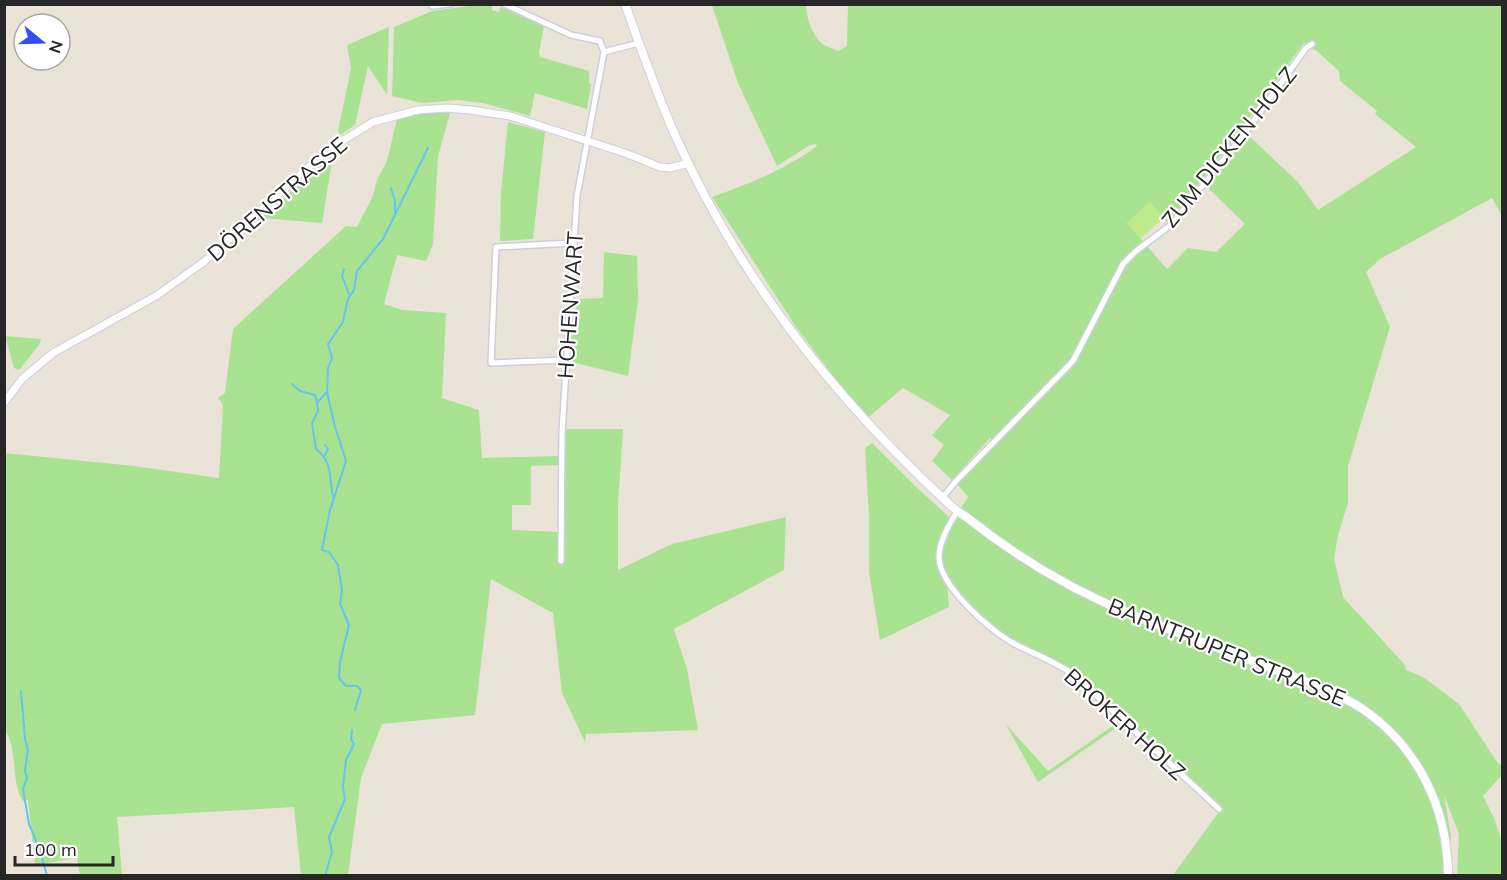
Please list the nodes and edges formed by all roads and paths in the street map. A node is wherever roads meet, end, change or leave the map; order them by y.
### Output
1 (450, 4) edge
2 (504, 4) edge
3 (625, 4) edge
4 (432, 6) dead end
5 (639, 43) junction
6 (1312, 44) dead end
7 (604, 52) junction
8 (588, 140) junction
9 (689, 163) junction
10 (573, 243) junction
11 (566, 360) junction
12 (4, 403) edge
13 (943, 497) junction
14 (958, 510) junction
15 (561, 561) dead end
16 (1219, 809) dead end
17 (1448, 876) edge

1 - 4 street
2 - 7 street
3 - 5 main road, BARNTRUPER STRASSE
5 - 7 street
5 - 9 main road, BARNTRUPER STRASSE
6 - 13 street, ZUM DICKEN HOLZ
7 - 8 street, HOHENWART
8 - 9 street, DÖRENSTRASSE
8 - 10 street, HOHENWART
8 - 12 street, DÖRENSTRASSE
9 - 13 main road, BARNTRUPER STRASSE
10 - 11 street, HOHENWART
10 - 11 street
11 - 15 street, HOHENWART
13 - 14 main road, BARNTRUPER STRASSE
14 - 16 street, BROKER HOLZ
14 - 17 main road, BARNTRUPER STRASSE

